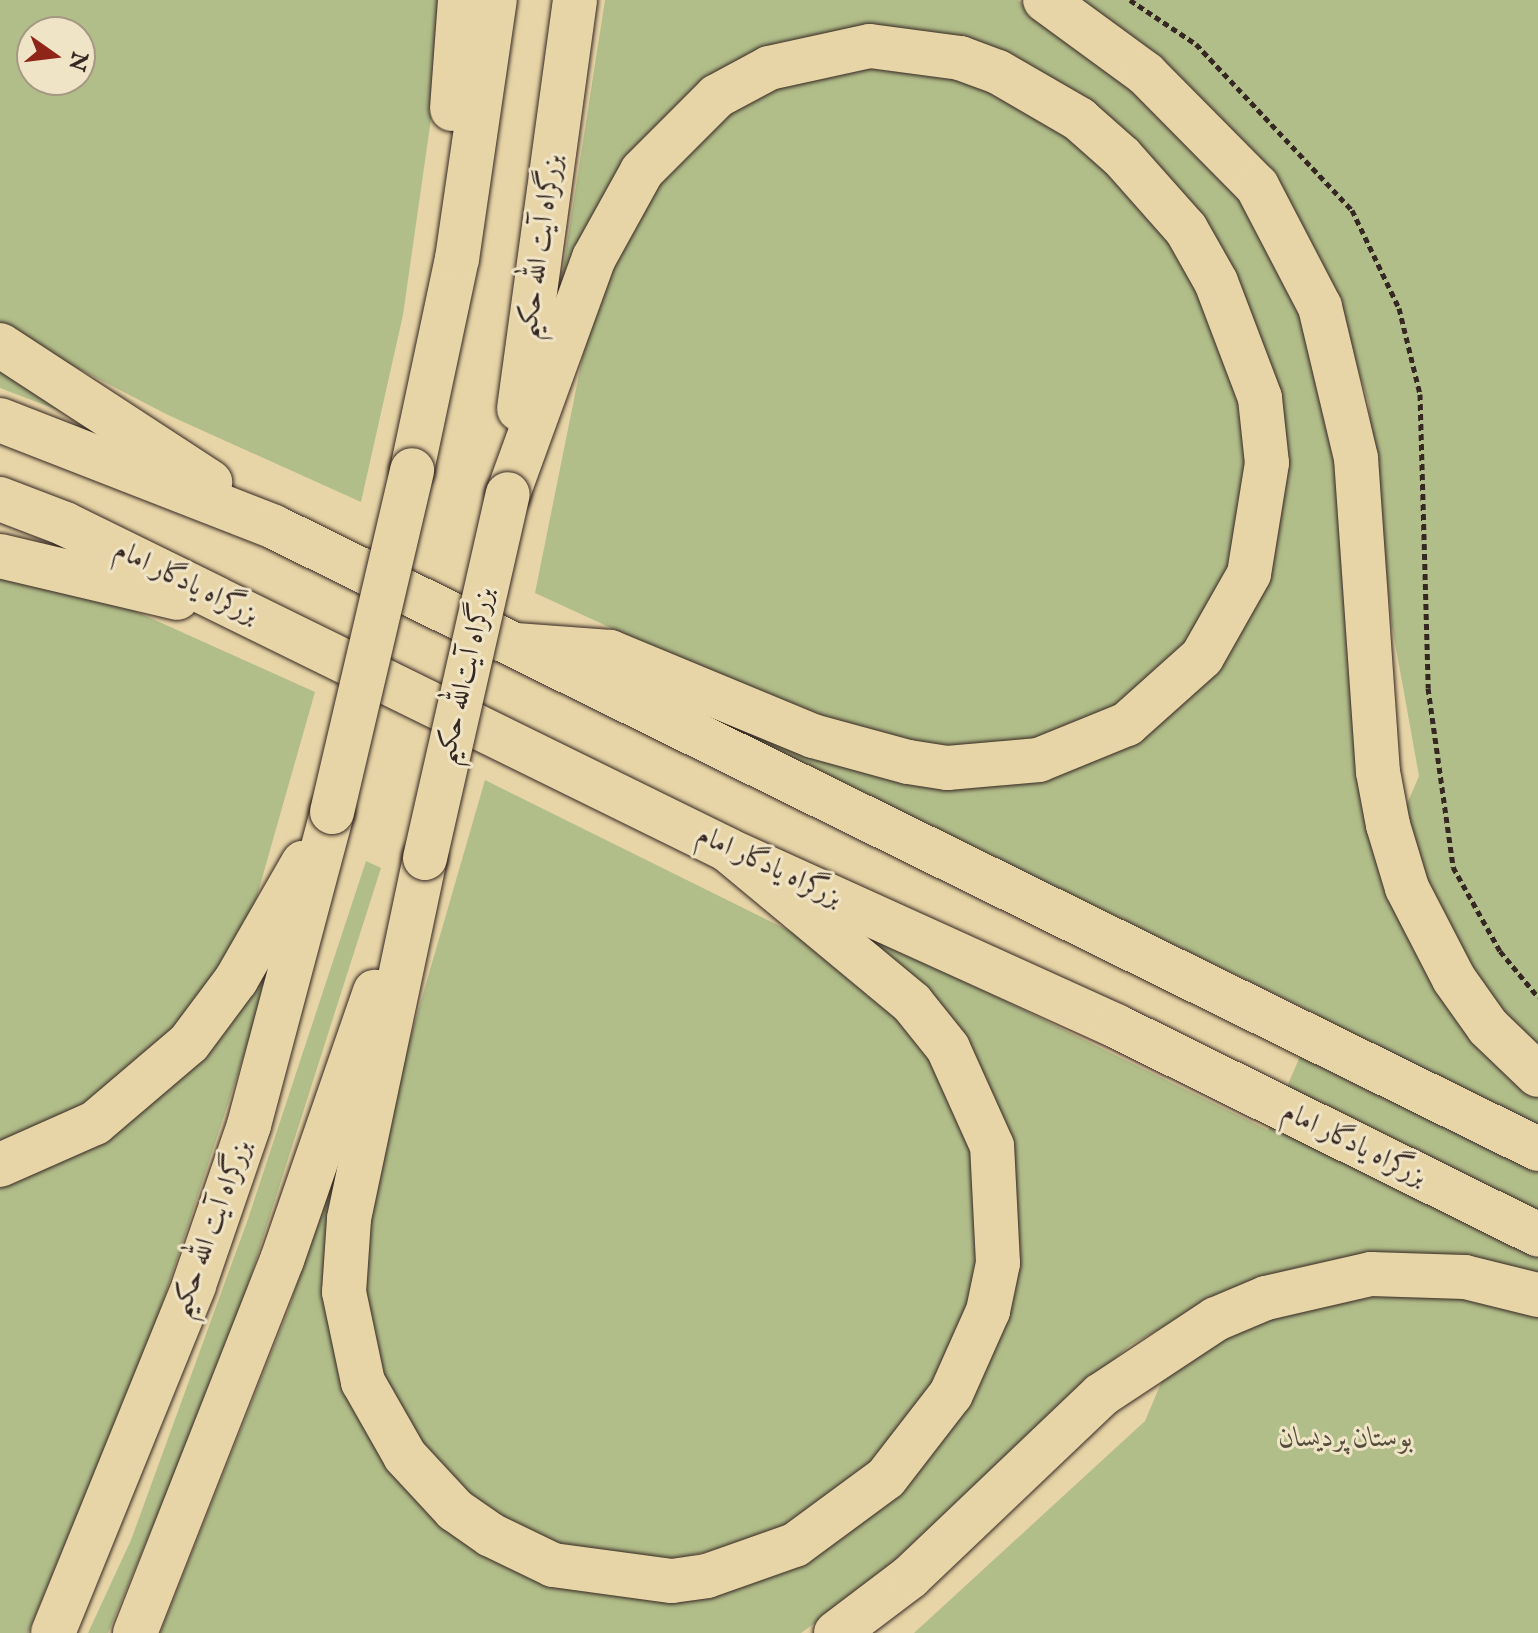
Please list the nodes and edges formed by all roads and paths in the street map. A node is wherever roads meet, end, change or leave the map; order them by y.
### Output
1 (460, 0) edge
2 (495, 0) edge
3 (575, 0) edge
4 (1045, 0) edge
5 (457, 259) junction
6 (0, 345) edge
7 (0, 420) edge
8 (508, 494) junction
9 (0, 499) edge
10 (274, 527) junction
11 (0, 556) edge
12 (246, 613) junction
13 (515, 645) junction
14 (332, 812) junction
15 (728, 850) junction
16 (425, 858) junction
17 (1538, 1075) edge
18 (1538, 1149) edge
19 (0, 1165) edge
20 (1538, 1235) edge
21 (1538, 1295) edge
22 (53, 1633) edge
23 (135, 1633) edge
24 (836, 1633) edge

1 - 5 highway
2 - 5 highway
3 - 8 highway, بزرگراه آیت الله حکیم
4 - 17 highway
5 - 14 highway, bridge
6 - 10 highway
7 - 10 highway
8 - 13 highway
8 - 16 highway, بزرگراه آیت‌الله حکیم, bridge
9 - 12 highway, بزرگراه یادگار امام
10 - 13 highway
11 - 12 highway
12 - 15 highway, بزرگراه یادگار امام
13 - 18 highway
14 - 19 highway
14 - 22 highway, بزرگراه آیت الله حکیم
15 - 16 highway
15 - 20 highway, بزرگراه یادگار امام
16 - 23 highway
21 - 24 highway

